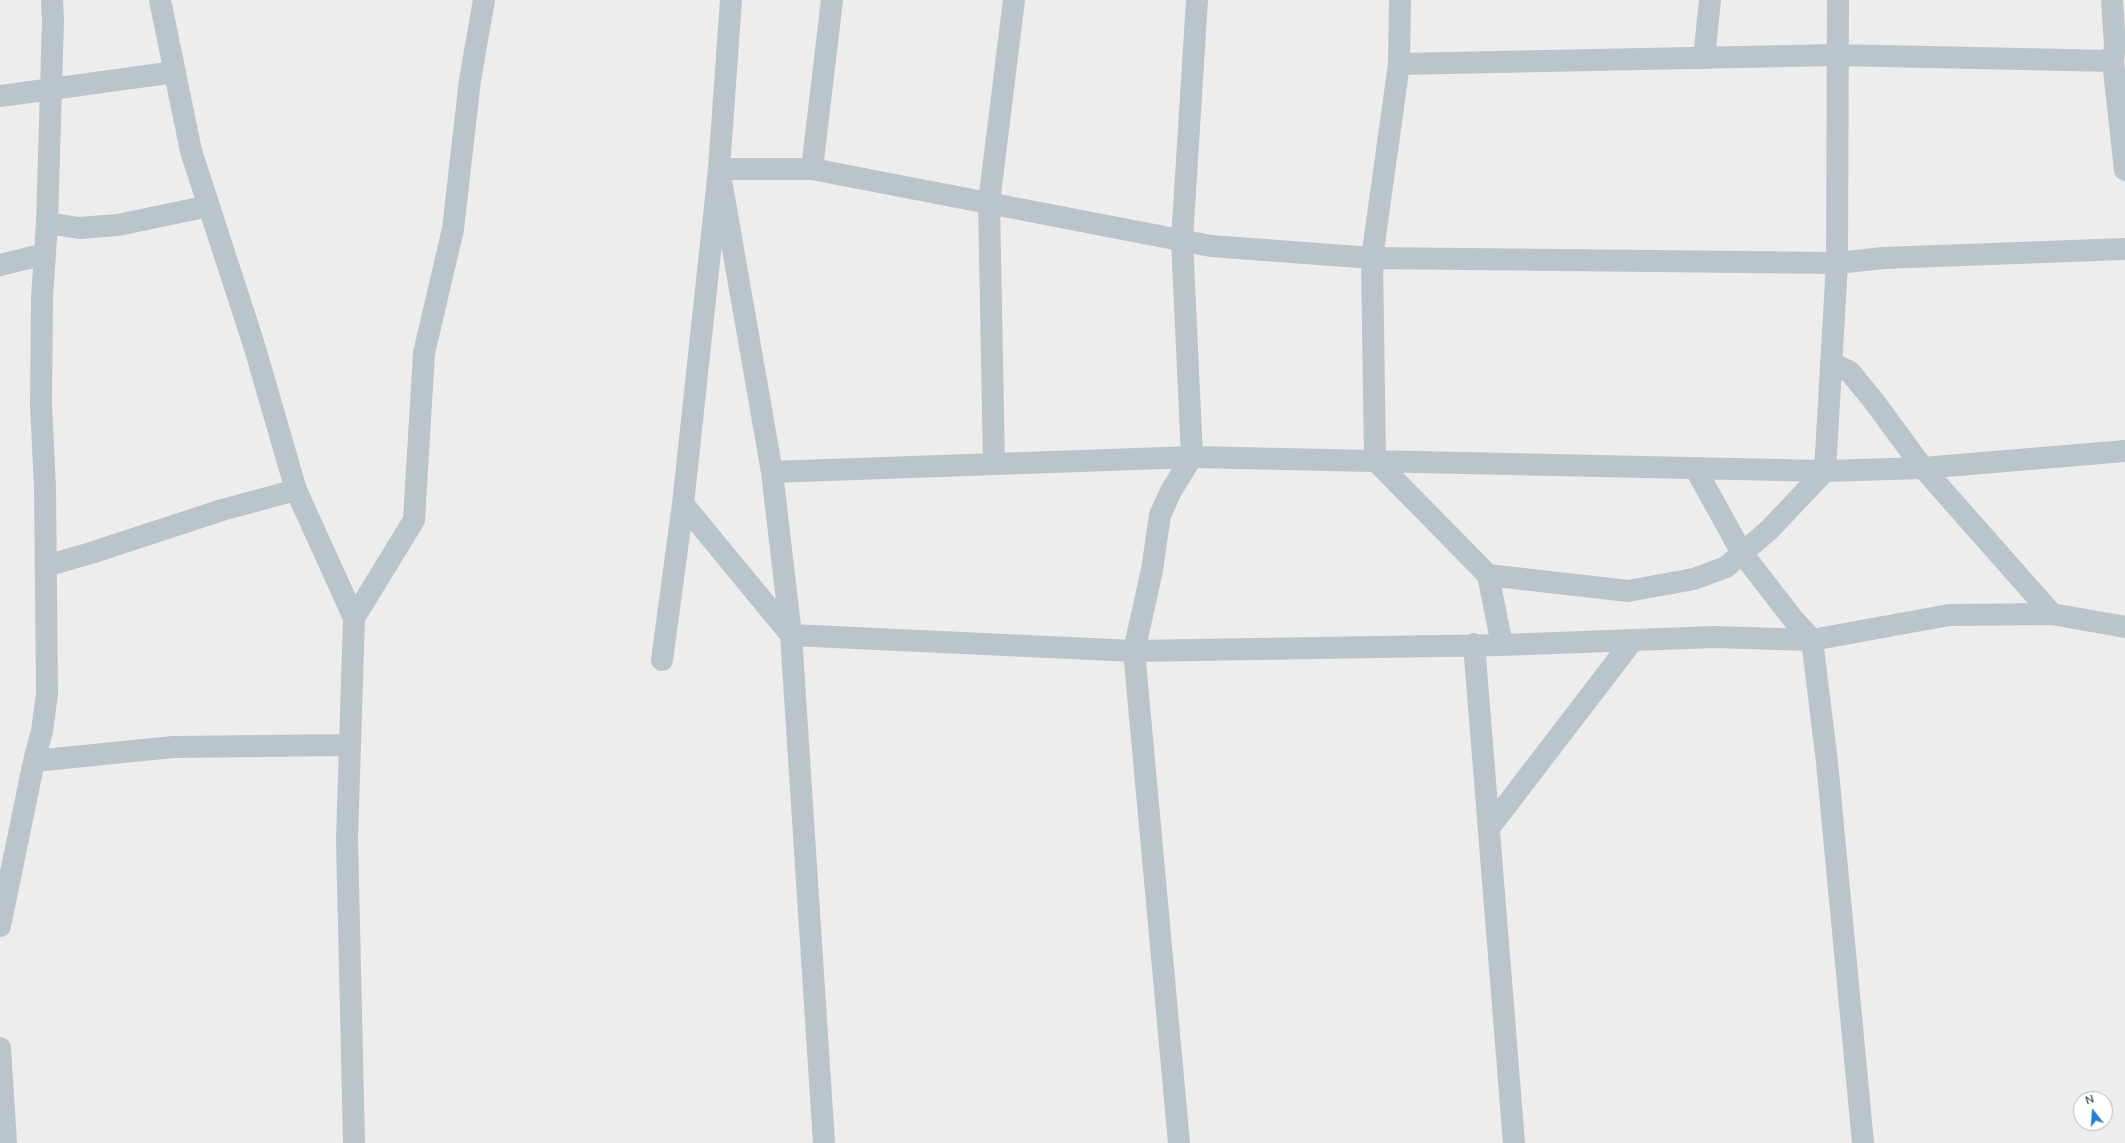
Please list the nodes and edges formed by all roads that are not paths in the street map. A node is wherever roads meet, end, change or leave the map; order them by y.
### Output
1 (52, 0) edge
2 (160, 0) edge
3 (484, 0) edge
4 (731, 0) edge
5 (832, 0) edge
6 (1014, 0) edge
7 (1197, 0) edge
8 (1400, 0) edge
9 (1710, 0) edge
10 (1838, 0) edge
11 (2112, 0) edge
12 (2117, 50) edge
13 (1837, 55) junction
14 (1704, 58) junction
15 (1399, 64) junction
16 (175, 72) junction
17 (51, 88) junction
18 (0, 96) edge
19 (719, 169) junction
20 (812, 169) junction
21 (2125, 170) edge
22 (989, 202) junction
23 (209, 206) junction
24 (47, 223) junction
25 (1182, 240) junction
26 (2125, 250) edge
27 (45, 254) junction
28 (1372, 258) junction
29 (1837, 263) junction
30 (0, 265) edge
31 (1831, 363) junction
32 (2125, 450) edge
33 (1192, 457) junction
34 (1375, 460) junction
35 (994, 464) junction
36 (1695, 468) junction
37 (1923, 468) junction
38 (1825, 470) junction
39 (772, 472) junction
40 (296, 490) junction
41 (684, 504) junction
42 (1742, 553) junction
43 (46, 566) junction
44 (1488, 575) junction
45 (2052, 614) junction
46 (354, 618) junction
47 (2125, 627) edge
48 (791, 635) junction
49 (1633, 640) junction
50 (1812, 640) junction
51 (1474, 644) junction
52 (1502, 645) junction
53 (1134, 651) junction
54 (662, 660) dead end
55 (350, 745) junction
56 (34, 761) junction
57 (1489, 828) junction
58 (0, 926) edge
59 (0, 1048) edge
60 (6, 1143) edge
61 (354, 1143) edge
62 (824, 1143) edge
63 (1179, 1143) edge
64 (1514, 1143) edge
65 (1863, 1143) edge

1 - 17 street
2 - 16 street
3 - 46 street
4 - 19 street
5 - 20 street
6 - 22 street
7 - 25 street
8 - 15 street
9 - 14 street
10 - 13 street
11 - 12 street
12 - 13 street
12 - 21 street
13 - 14 street
13 - 29 street
14 - 15 street
15 - 28 street
16 - 17 street
16 - 23 street
17 - 18 street
17 - 24 street
19 - 20 street
19 - 39 street
19 - 41 street
20 - 22 street
22 - 25 street
22 - 35 street
23 - 24 street
23 - 40 street
24 - 27 street
25 - 28 street
25 - 33 street
26 - 29 street
27 - 30 street
27 - 43 street
28 - 29 street
28 - 34 street
29 - 31 street
31 - 37 street
31 - 38 street
32 - 37 street
33 - 34 street
33 - 35 street
33 - 53 street
34 - 36 street
34 - 44 street
35 - 39 street
36 - 38 street
36 - 42 street
37 - 38 street
37 - 45 street
38 - 42 street
39 - 48 street
40 - 43 street
40 - 46 street
41 - 48 street
41 - 54 street
42 - 44 street
42 - 50 street
43 - 56 street
44 - 52 street
45 - 47 street
45 - 50 street
46 - 55 street
48 - 53 street
48 - 62 street
49 - 50 street
49 - 52 street
49 - 57 street
50 - 65 street
51 - 52 street
51 - 53 street
51 - 57 street
53 - 63 street
55 - 56 street
55 - 61 street
56 - 58 street
57 - 64 street
59 - 60 street

